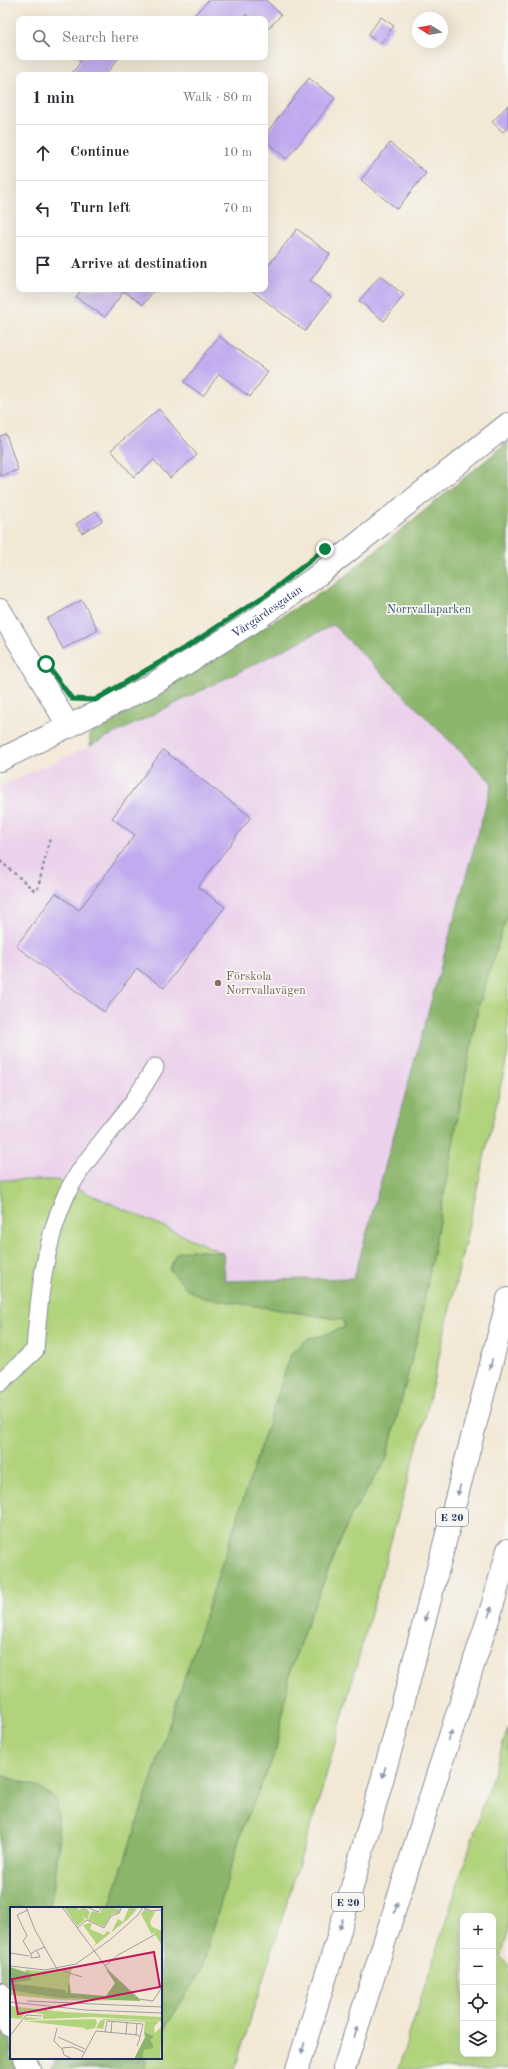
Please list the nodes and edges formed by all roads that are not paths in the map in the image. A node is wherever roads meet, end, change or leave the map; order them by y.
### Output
1 (508, 424) edge
2 (0, 610) edge
3 (69, 727) junction
4 (0, 760) edge
5 (155, 1067) dead end
6 (508, 1299) edge
7 (0, 1383) edge
8 (508, 1550) edge
9 (0, 1994) edge
10 (10, 2023) edge
11 (24, 2059) edge
12 (29, 2069) edge
13 (297, 2069) edge
14 (344, 2069) edge

1 - 3 main road, Vårgärdesgatan
2 - 3 main road
3 - 4 main road, Vårgärdesgatan
5 - 7 lane
6 -> 13 main road, E 20
14 -> 8 main road
9 - 10 main road
11 - 12 main road

